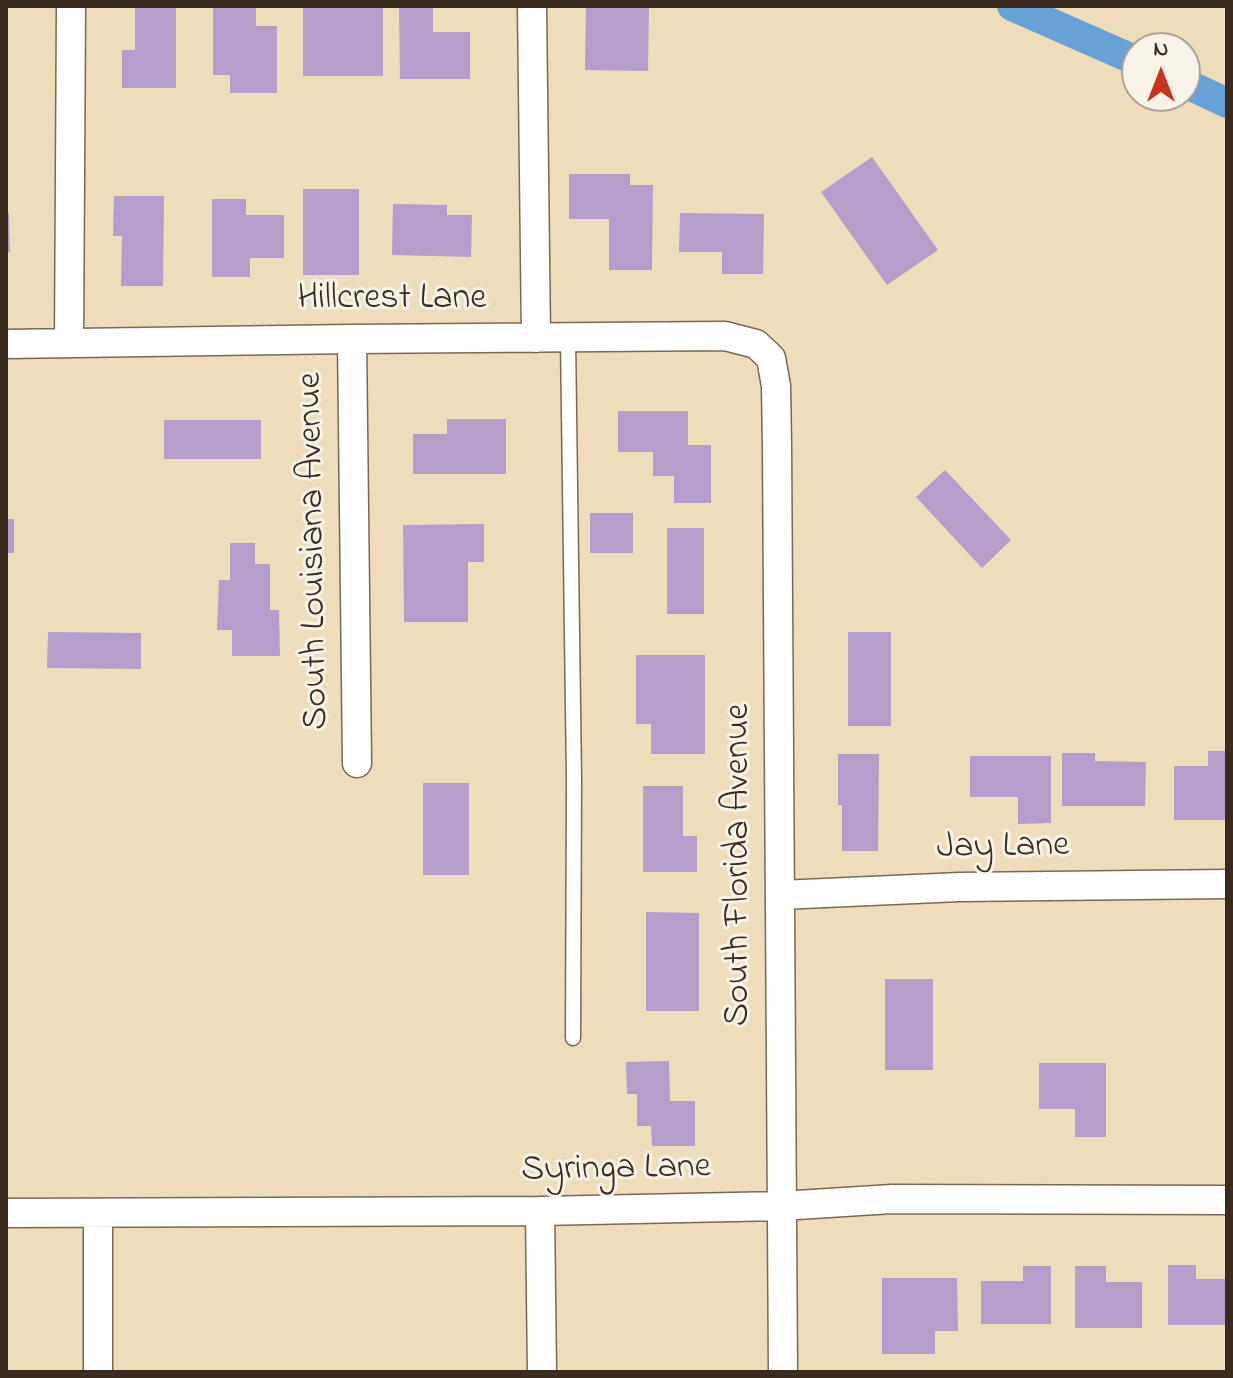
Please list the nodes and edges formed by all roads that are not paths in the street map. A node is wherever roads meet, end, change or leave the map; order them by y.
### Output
1 (71, 6) edge
2 (532, 6) edge
3 (536, 338) junction
4 (568, 338) junction
5 (352, 339) junction
6 (69, 343) junction
7 (6, 344) edge
8 (771, 358) joint
9 (357, 763) dead end
10 (1227, 884) edge
11 (780, 895) junction
12 (573, 1038) dead end
13 (1227, 1200) edge
14 (781, 1206) junction
15 (540, 1211) junction
16 (6, 1213) edge
17 (98, 1214) junction
18 (98, 1372) edge
19 (542, 1372) edge
20 (783, 1372) edge

1 - 6 street
2 - 3 street
3 - 4 street, Hillcrest Lane
3 - 5 street, Hillcrest Lane
4 - 8 street, Hillcrest Lane
4 - 12 lane
5 - 6 street, Hillcrest Lane
5 - 9 street, South Louisiana Avenue
6 - 7 street, Hillcrest Lane
8 - 11 street, South Florida Avenue
10 - 11 street, Jay Lane
11 - 14 street, South Florida Avenue
13 - 14 street, Syringa Lane
14 - 15 street, Syringa Lane
14 - 20 street, South Florida Avenue
15 - 17 street, Syringa Lane
15 - 19 street
16 - 17 street, Syringa Lane
17 - 18 street

